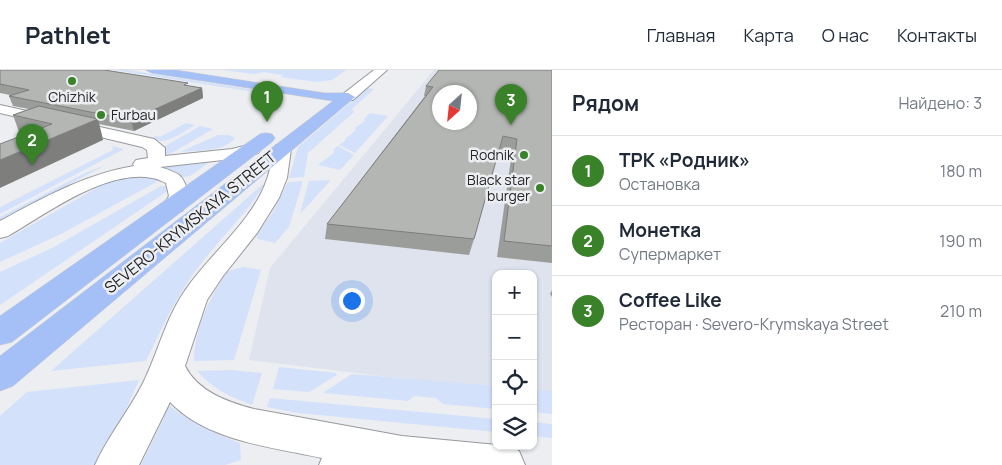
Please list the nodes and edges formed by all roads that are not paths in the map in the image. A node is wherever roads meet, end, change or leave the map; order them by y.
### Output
1 (152, 70) edge
2 (192, 70) edge
3 (381, 70) edge
4 (336, 93) junction
5 (0, 109) edge
6 (148, 143) junction
7 (252, 149) junction
8 (282, 149) junction
9 (159, 162) junction
10 (93, 179) junction
11 (174, 206) junction
12 (0, 231) edge
13 (0, 333) edge
14 (168, 367) junction
15 (4, 372) edge
16 (402, 455) junction
17 (116, 465) edge
18 (340, 465) edge
19 (504, 465) edge

1 - 4 main road
2 - 4 main road
3 - 4 street, SEVERO-KRYMSKAYA STREET
4 - 7 main road, SEVERO-KRYMSKAYA STREET
4 - 8 main road, SEVERO-KRYMSKAYA STREET
5 - 6 street
6 - 9 street
6 - 10 street
7 - 9 street
7 - 11 main road, SEVERO-KRYMSKAYA STREET
8 - 14 street
8 - 15 main road, SEVERO-KRYMSKAYA STREET
9 - 10 street
10 - 11 street
10 - 12 street
11 - 13 main road, SEVERO-KRYMSKAYA STREET
14 - 16 street
14 - 17 street
16 - 18 street
16 - 19 street

